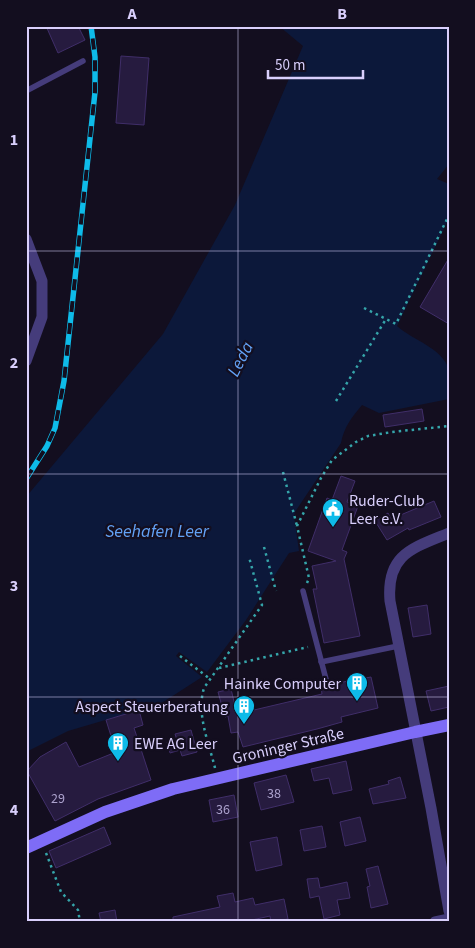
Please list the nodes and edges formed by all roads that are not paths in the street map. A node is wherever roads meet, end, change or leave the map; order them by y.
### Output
1 (83, 62) dead end
2 (26, 92) edge
3 (26, 239) edge
4 (26, 360) edge
5 (449, 533) edge
6 (304, 592) road end
7 (398, 646) junction
8 (321, 662) junction
9 (326, 683) dead end
10 (449, 725) edge
11 (414, 732) junction
12 (27, 852) edge
13 (449, 911) edge
14 (449, 919) edge
15 (435, 922) edge

1 - 2 lane
3 - 4 street
5 - 7 street
6 - 8 lane
7 - 8 lane
7 - 11 street
8 - 9 lane
10 - 11 street, Groninger Straße
11 - 12 street, Groninger Straße
11 - 13 street
14 - 15 street

